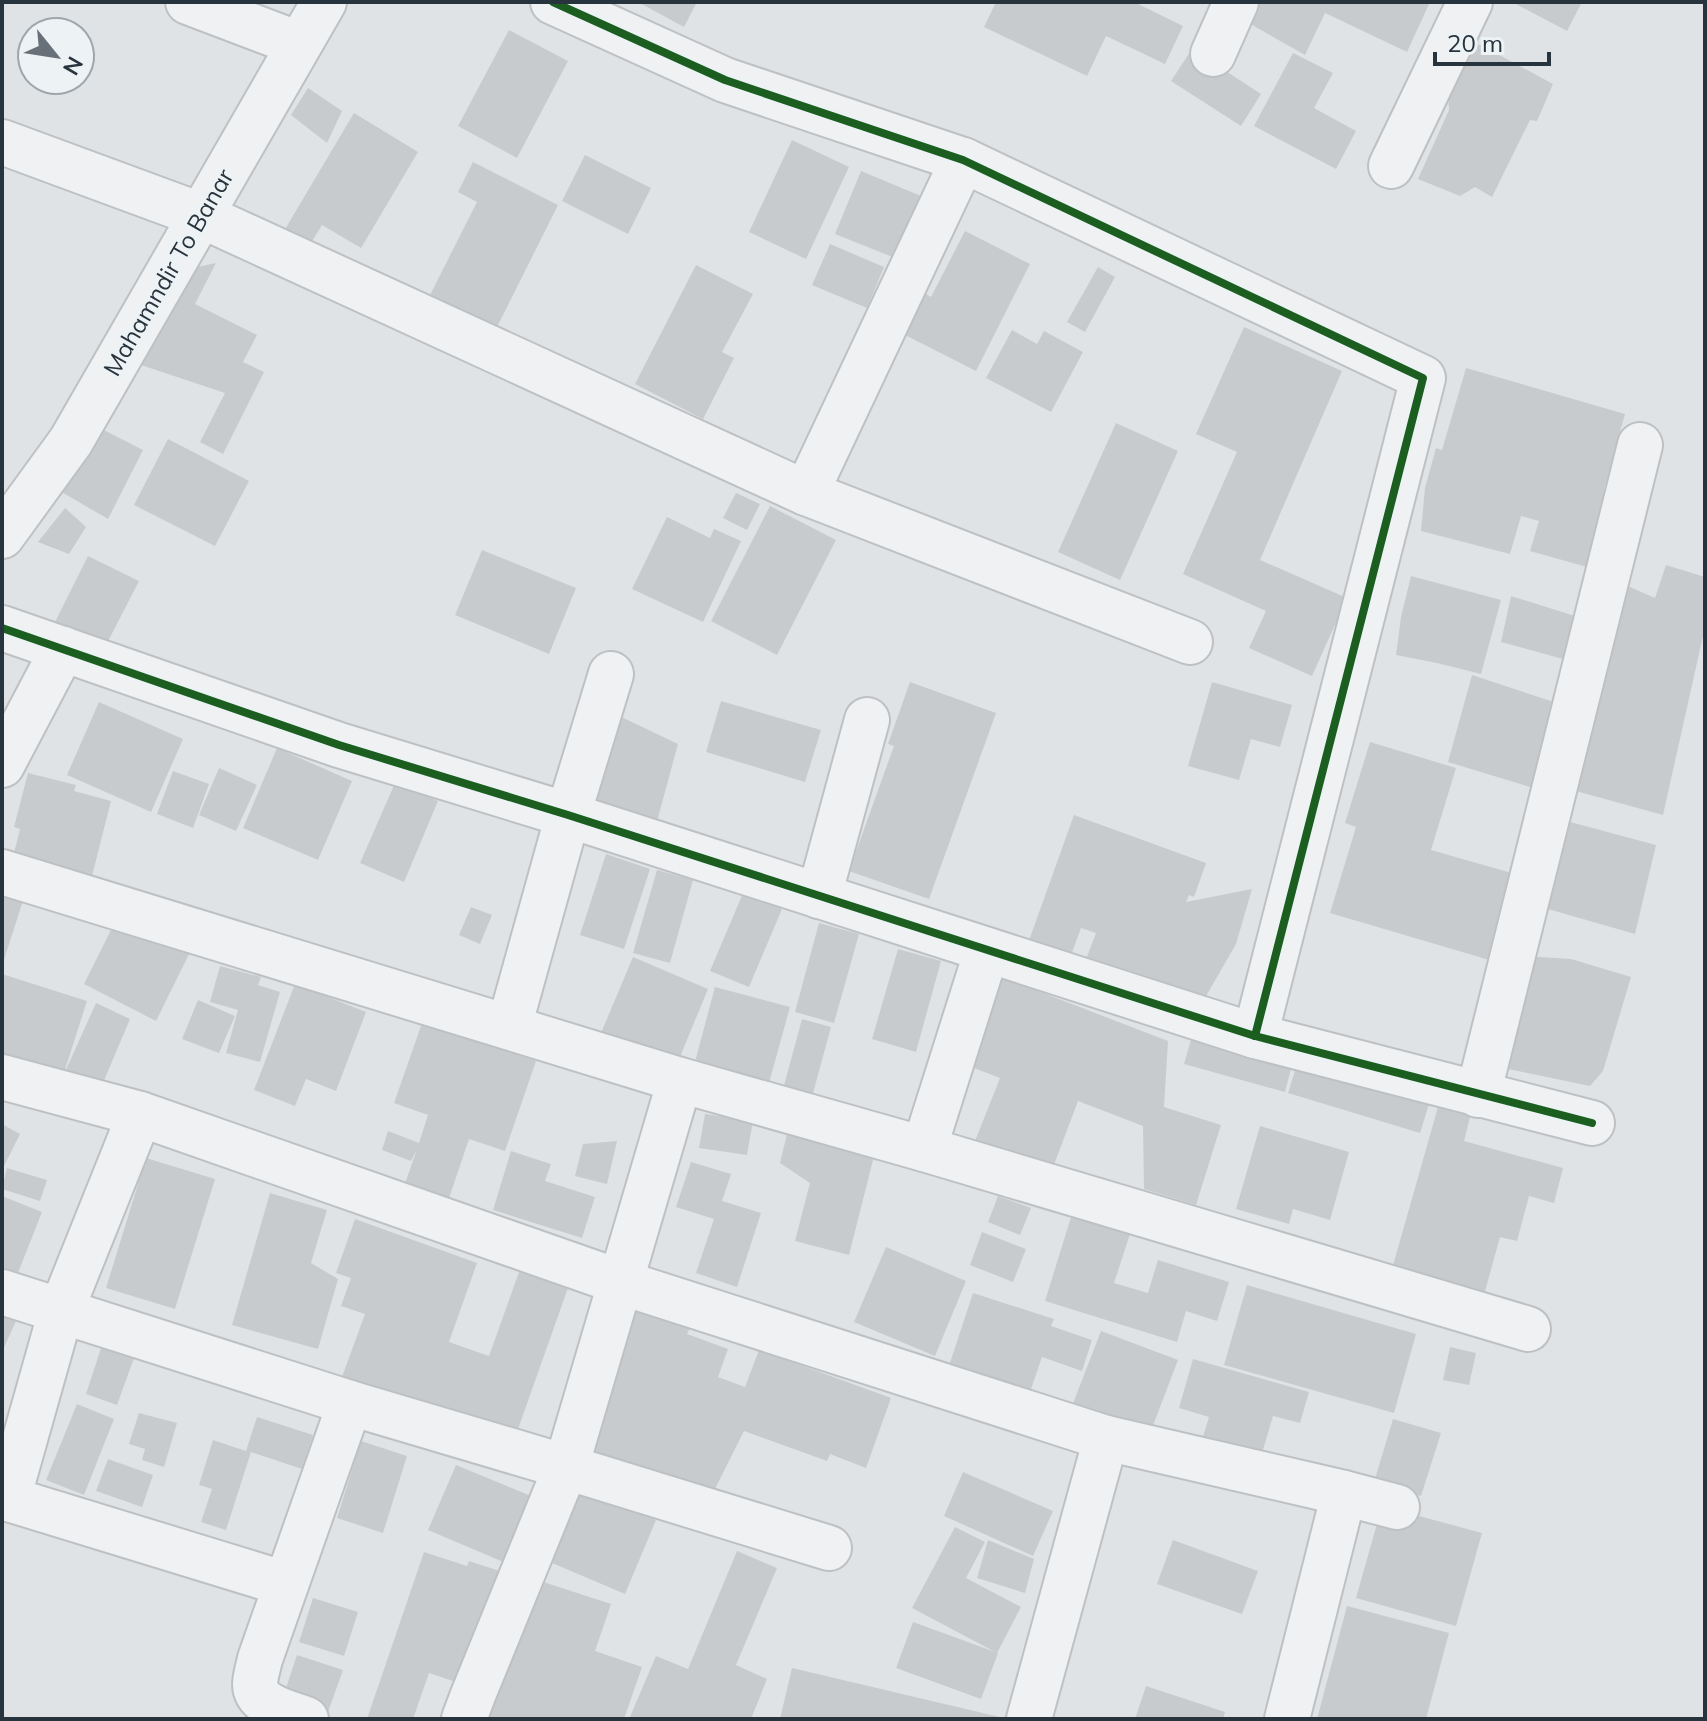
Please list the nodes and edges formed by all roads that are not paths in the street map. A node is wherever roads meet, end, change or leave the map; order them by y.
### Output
1 (188, 2) edge
2 (324, 2) edge
3 (553, 2) edge
4 (1236, 2) edge
5 (1470, 2) edge
6 (299, 44) junction
7 (1213, 54) dead end
8 (2, 142) edge
9 (963, 160) junction
10 (1391, 166) dead end
11 (200, 215) junction
12 (1640, 445) dead end
13 (806, 493) junction
14 (2, 536) edge
15 (2, 628) edge
16 (1190, 642) dead end
17 (63, 649) junction
18 (611, 674) dead end
19 (867, 720) dead end
20 (2, 765) edge
21 (568, 815) junction
22 (2, 872) edge
23 (819, 896) junction
24 (987, 950) junction
25 (509, 1027) junction
26 (1255, 1036) junction
27 (2, 1077) edge
28 (680, 1080) junction
29 (1478, 1095) junction
30 (140, 1114) junction
31 (1592, 1123) dead end
32 (924, 1149) junction
33 (620, 1282) junction
34 (2, 1292) edge
35 (61, 1311) junction
36 (1528, 1329) dead end
37 (350, 1403) junction
38 (1106, 1438) junction
39 (566, 1467) junction
40 (1344, 1493) junction
41 (5, 1498) edge
42 (1397, 1507) dead end
43 (829, 1548) dead end
44 (286, 1584) junction
45 (306, 1719) edge
46 (464, 1719) edge
47 (1029, 1719) edge
48 (1287, 1719) edge

1 - 6 street
2 - 6 street, Mahamndir To Banar
3 - 9 street
4 - 7 street
5 - 10 street
6 - 11 street, Mahamndir To Banar
8 - 11 street
9 - 13 street
9 - 26 street
11 - 13 street
11 - 14 street, Mahamndir To Banar
12 - 29 street
13 - 16 street
15 - 17 street
17 - 20 street
17 - 21 street
18 - 21 street
19 - 23 street
21 - 23 street
21 - 25 street
22 - 25 street
23 - 24 street
24 - 26 street
24 - 32 street
25 - 28 street
26 - 29 street
27 - 30 street
28 - 32 street
28 - 33 street
29 - 31 street
30 - 33 street
30 - 35 street
32 - 36 street
33 - 38 street
33 - 39 street
34 - 35 street
35 - 37 street
35 - 41 street
37 - 39 street
37 - 44 street
38 - 40 street
38 - 47 street
39 - 43 street
39 - 46 street
40 - 42 street
40 - 48 street
41 - 44 street
44 - 45 street

